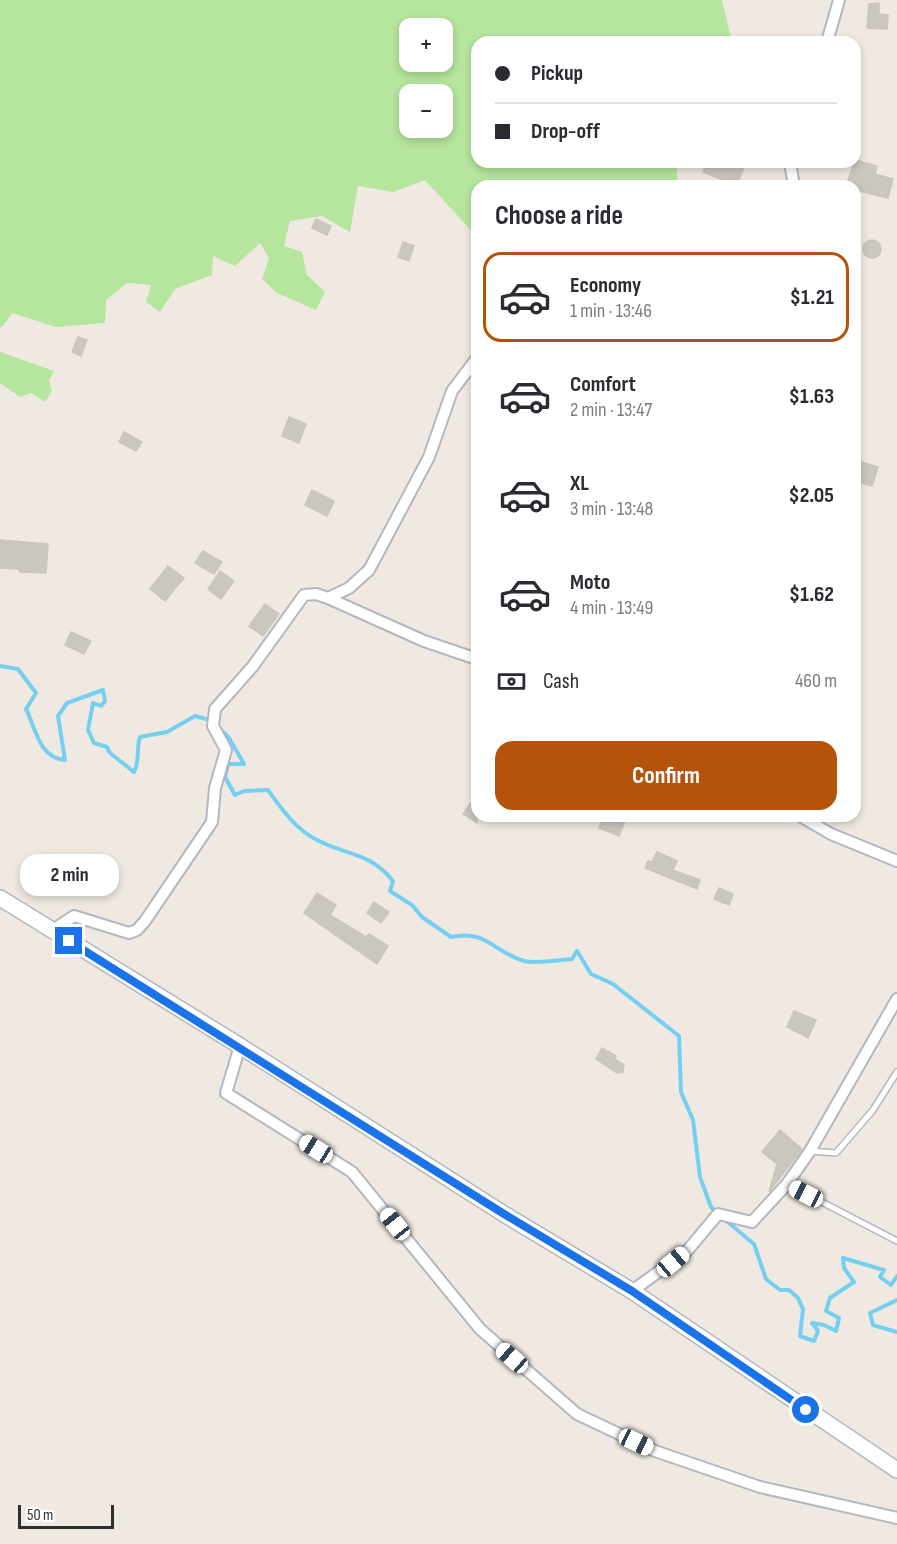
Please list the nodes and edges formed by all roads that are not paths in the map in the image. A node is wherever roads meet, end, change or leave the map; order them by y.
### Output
1 (839, 0) edge
2 (829, 36) edge
3 (471, 366) edge
4 (328, 598) junction
5 (471, 657) edge
6 (810, 822) edge
7 (897, 861) edge
8 (0, 898) edge
9 (53, 930) junction
10 (897, 999) edge
11 (240, 1046) junction
12 (897, 1071) edge
13 (810, 1151) junction
14 (788, 1184) junction
15 (897, 1241) edge
16 (632, 1291) junction
17 (897, 1470) edge
18 (897, 1518) edge

1 - 2 street
3 - 4 street
4 - 5 street
4 - 9 street
6 - 7 street
8 - 9 main road
9 - 11 main road
10 - 13 street
11 - 16 main road
11 - 18 street
12 - 13 lane
13 - 14 street
14 - 15 lane
14 - 16 street
16 - 17 main road

